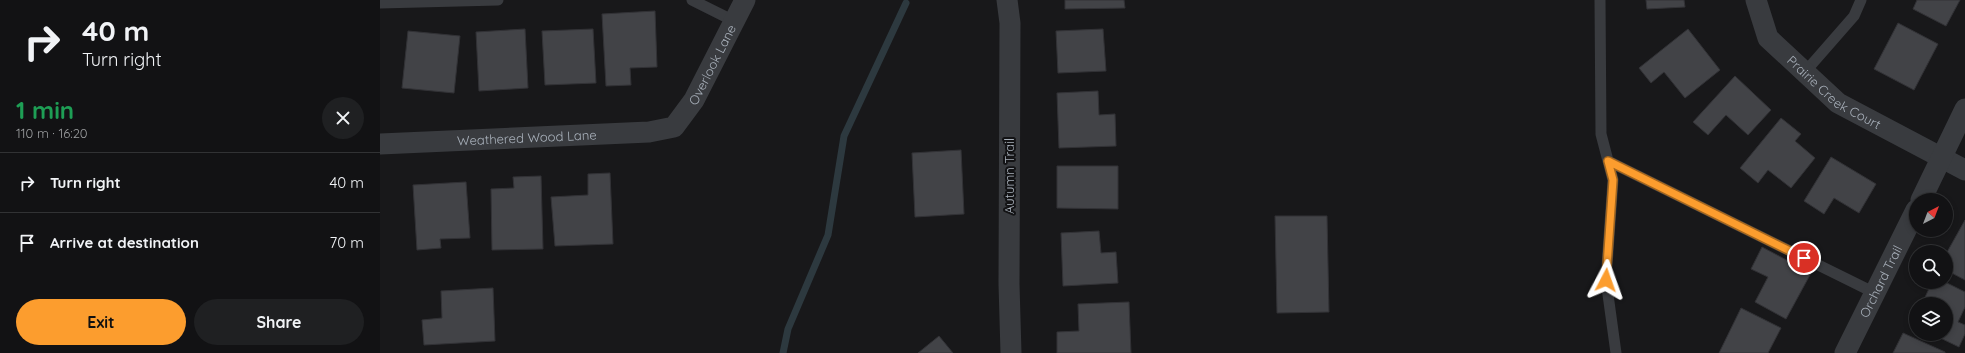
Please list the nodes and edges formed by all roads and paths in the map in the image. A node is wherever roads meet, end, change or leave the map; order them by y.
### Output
1 (498, 0) edge
2 (692, 0) edge
3 (746, 0) edge
4 (1007, 0) edge
5 (1600, 0) edge
6 (1756, 0) edge
7 (1861, 0) edge
8 (380, 4) edge
9 (734, 21) junction
10 (1805, 72) junction
11 (1965, 109) edge
12 (674, 127) joint
13 (380, 144) edge
14 (1941, 159) junction
15 (1608, 161) junction
16 (1965, 170) edge
17 (1924, 193) edge
18 (1909, 224) edge
19 (1875, 293) junction
20 (1011, 353) edge
21 (1616, 353) edge
22 (1845, 353) edge

1 - 8 lane
2 - 9 lane
3 - 9 street, Overlook Lane
4 - 20 street, Autumn Trail
5 - 15 lane
6 - 10 street, Prairie Creek Court
7 - 10 lane
9 - 12 street, Overlook Lane
10 - 14 street, Prairie Creek Court
11 - 14 street
12 - 13 street, Weathered Wood Lane
14 - 16 street, Prairie Creek Court
14 - 17 street
15 - 19 lane
15 - 21 lane
18 - 19 street, Orchard Trail
19 - 22 street, Orchard Trail

